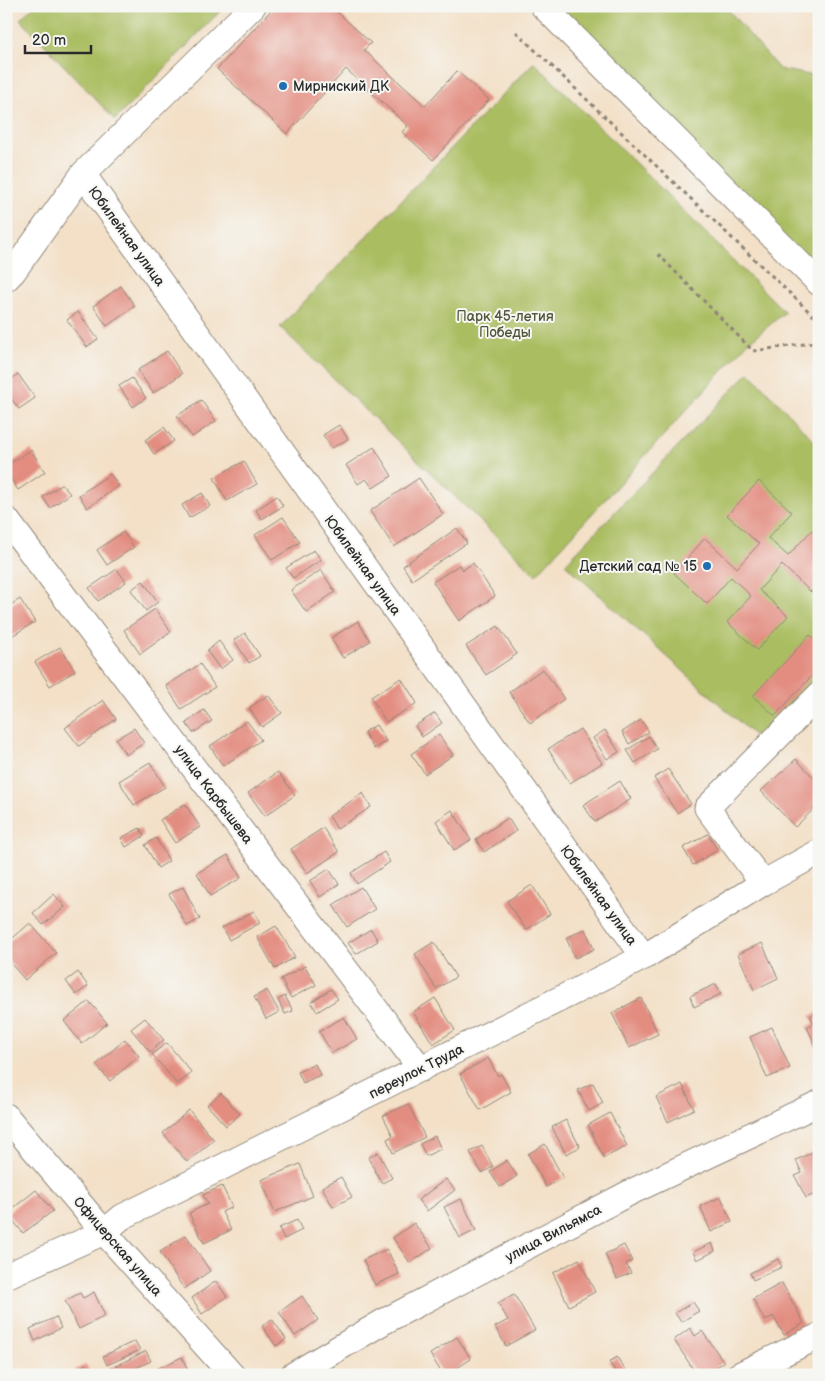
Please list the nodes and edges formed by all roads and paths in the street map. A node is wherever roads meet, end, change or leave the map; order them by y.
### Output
1 (253, 6) edge
2 (543, 6) edge
3 (516, 32) dead end
4 (83, 174) junction
5 (658, 254) dead end
6 (9, 272) edge
7 (819, 283) edge
8 (819, 321) edge
9 (819, 342) edge
10 (6, 519) edge
11 (819, 695) edge
12 (819, 852) edge
13 (763, 883) junction
14 (644, 957) junction
15 (421, 1069) junction
16 (819, 1103) edge
17 (6, 1116) edge
18 (104, 1232) junction
19 (6, 1276) edge
20 (819, 1336) edge
21 (232, 1375) edge
22 (293, 1375) edge
23 (739, 1375) edge

1 - 4 street
2 - 7 street
3 - 8 path
4 - 6 street
4 - 14 street, Юбилейная улица
5 - 9 path
10 - 15 street, улица Карбышева
11 - 13 street
12 - 13 street, переулок Труда
13 - 14 street, переулок Труда
14 - 15 street, переулок Труда
15 - 18 street, переулок Труда
16 - 22 street, улица Вильямса
17 - 18 street, Офицерская улица
18 - 19 street, переулок Труда
18 - 21 street, Офицерская улица
20 - 23 street

